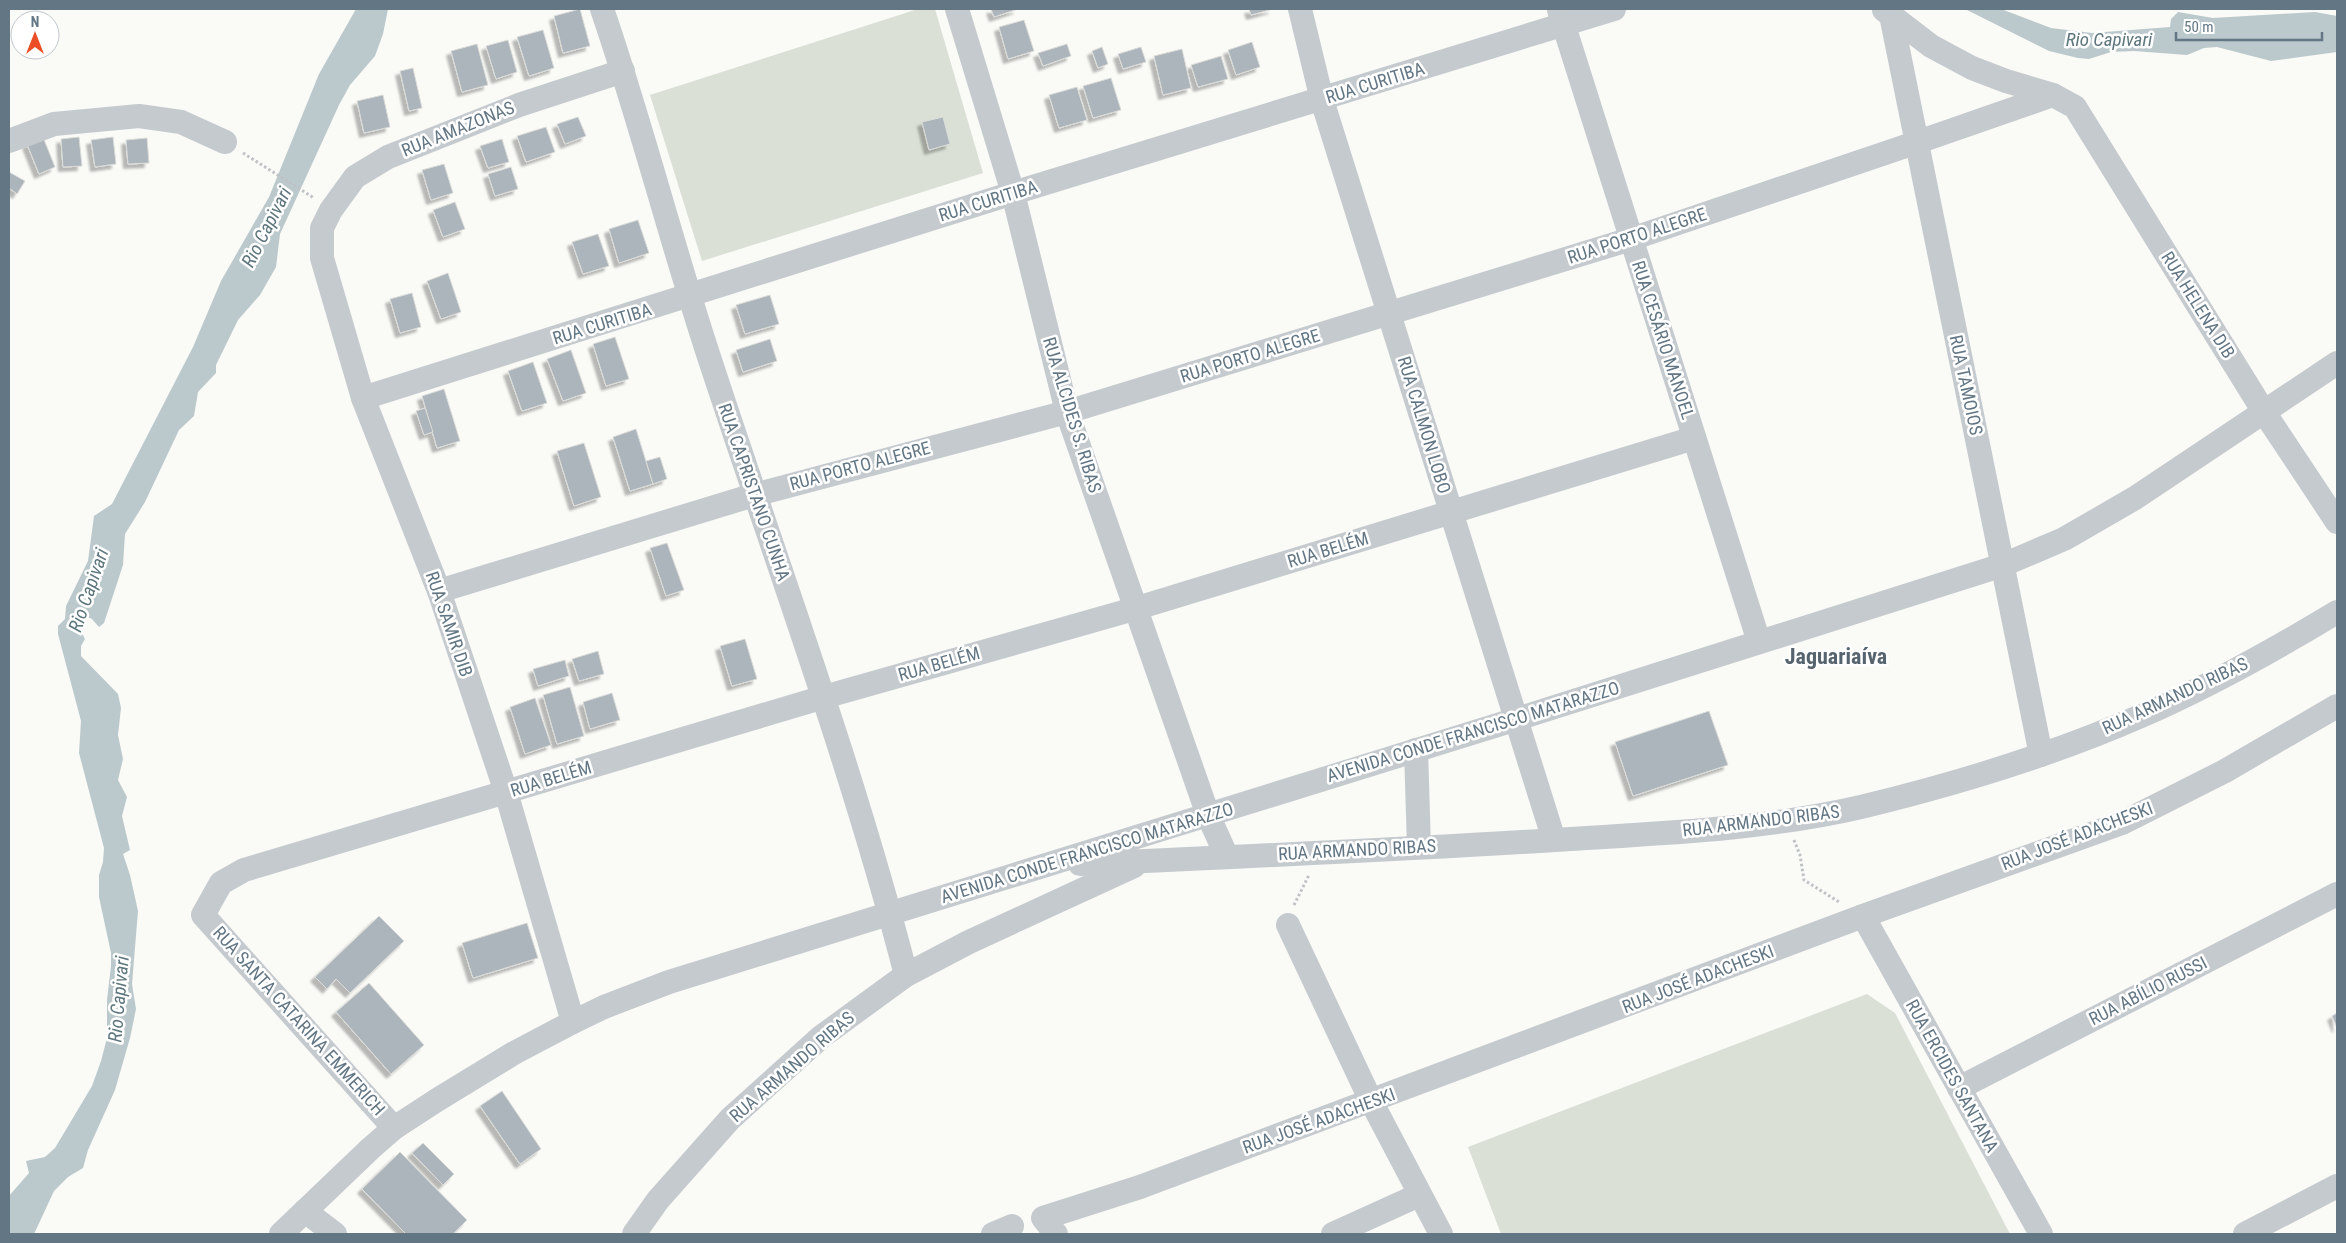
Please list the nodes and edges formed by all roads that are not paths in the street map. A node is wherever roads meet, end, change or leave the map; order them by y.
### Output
1 (602, 9) edge
2 (956, 9) edge
3 (1300, 9) edge
4 (1614, 9) edge
5 (1887, 12) edge
6 (1561, 17) edge
7 (624, 70) junction
8 (2053, 94) junction
9 (1322, 100) junction
10 (9, 141) edge
11 (226, 142) dead end
12 (1915, 144) junction
13 (1012, 193) junction
14 (322, 228) joint
15 (1631, 239) junction
16 (689, 296) junction
17 (1389, 313) junction
18 (2337, 363) edge
19 (363, 398) junction
20 (1067, 412) junction
21 (2264, 412) junction
22 (1694, 438) junction
23 (754, 495) junction
24 (1452, 512) junction
25 (2337, 522) edge
26 (2004, 565) junction
27 (439, 591) junction
28 (1134, 609) junction
29 (2337, 612) edge
30 (1760, 642) junction
31 (824, 696) junction
32 (2337, 706) edge
33 (1517, 719) junction
34 (1416, 750) junction
35 (2041, 755) junction
36 (506, 792) junction
37 (1208, 815) junction
38 (1554, 840) junction
39 (1419, 847) junction
40 (1227, 857) junction
41 (1144, 861) junction
42 (1046, 866) junction
43 (2337, 894) edge
44 (203, 915) joint
45 (890, 915) junction
46 (1863, 916) junction
47 (1288, 925) road end
48 (906, 975) junction
49 (573, 1022) junction
50 (1959, 1088) junction
51 (1371, 1102) junction
52 (394, 1128) junction
53 (2337, 1186) edge
54 (1418, 1194) junction
55 (305, 1211) junction
56 (1050, 1226) edge
57 (281, 1234) edge
58 (335, 1234) edge
59 (634, 1234) edge
60 (1333, 1234) edge
61 (1441, 1234) edge
62 (2041, 1234) edge
63 (2245, 1234) edge

1 - 7 street, RUA CAPRISTANO CUNHA
2 - 13 street, RUA ALCIDES S. RIBAS
3 - 9 street, RUA CALMON LOBO
4 - 6 street, RUA CURITIBA
5 - 8 street, RUA HELENA DIB
5 - 12 street, RUA TAMOIOS
6 - 9 street, RUA CURITIBA
6 - 15 street, RUA CESÁRIO MANOEL
7 - 14 street, RUA AMAZONAS
7 - 16 street, RUA CAPRISTANO CUNHA
8 - 12 street, RUA PORTO ALEGRE
8 - 21 street, RUA HELENA DIB
9 - 13 street, RUA CURITIBA
9 - 17 street, RUA CALMON LOBO
10 - 11 street
12 - 15 street, RUA PORTO ALEGRE
12 - 26 street, RUA TAMOIOS
13 - 16 street, RUA CURITIBA
13 - 20 street, RUA ALCIDES S. RIBAS
14 - 19 street, RUA SAMIR DIB
15 - 17 street, RUA PORTO ALEGRE
15 - 22 street, RUA CESÁRIO MANOEL
16 - 19 street, RUA CURITIBA
16 - 23 street, RUA CAPRISTANO CUNHA
17 - 20 street, RUA PORTO ALEGRE
17 - 24 street, RUA CALMON LOBO
18 - 21 street, AVENIDA CONDE FRANCISCO MATARAZZO
19 - 27 street, RUA SAMIR DIB
20 - 23 street, RUA PORTO ALEGRE
20 - 28 street, RUA ALCIDES S. RIBAS
21 - 25 street, RUA HELENA DIB
21 - 26 street, AVENIDA CONDE FRANCISCO MATARAZZO
22 - 24 street, RUA BELÉM
22 - 30 street, RUA CESÁRIO MANOEL
23 - 27 street, RUA PORTO ALEGRE
23 - 31 street, RUA CAPRISTANO CUNHA
24 - 28 street, RUA BELÉM
24 - 33 street, RUA CALMON LOBO
26 - 30 street, AVENIDA CONDE FRANCISCO MATARAZZO
26 - 35 street, RUA TAMOIOS
27 - 36 street, RUA SAMIR DIB
28 - 31 street, RUA BELÉM
28 - 37 street, RUA ALCIDES S. RIBAS
29 - 35 street, RUA ARMANDO RIBAS
30 - 33 street, AVENIDA CONDE FRANCISCO MATARAZZO
31 - 36 street, RUA BELÉM
31 - 45 street, RUA CAPRISTANO CUNHA
32 - 46 street, RUA JOSÉ ADACHESKI
33 - 34 street, AVENIDA CONDE FRANCISCO MATARAZZO
33 - 38 street, RUA CALMON LOBO
34 - 37 street, AVENIDA CONDE FRANCISCO MATARAZZO
34 - 39 street
35 - 38 street, RUA ARMANDO RIBAS
36 - 44 street, RUA BELÉM
36 - 49 street, RUA SAMIR DIB
37 - 40 street, RUA ALCIDES S. RIBAS
37 - 42 street, AVENIDA CONDE FRANCISCO MATARAZZO
38 - 39 street, RUA ARMANDO RIBAS
39 - 40 street, RUA ARMANDO RIBAS
40 - 41 street, RUA ARMANDO RIBAS
41 - 42 street, RUA ARMANDO RIBAS
41 - 48 street, RUA ARMANDO RIBAS
42 - 45 street, AVENIDA CONDE FRANCISCO MATARAZZO
43 - 50 street, RUA ABÍLIO RUSSI
44 - 52 street, RUA SANTA CATARINA EMMERICH
45 - 48 street, RUA CAPRISTANO CUNHA
45 - 49 street, AVENIDA CONDE FRANCISCO MATARAZZO
46 - 50 street, RUA ERCIDES SANTANA
46 - 51 street, RUA JOSÉ ADACHESKI
47 - 51 street
48 - 59 street, RUA ARMANDO RIBAS
49 - 52 street, AVENIDA CONDE FRANCISCO MATARAZZO
50 - 62 street, RUA ERCIDES SANTANA
51 - 54 street
51 - 56 street, RUA JOSÉ ADACHESKI
52 - 55 street, AVENIDA CONDE FRANCISCO MATARAZZO
53 - 63 street
54 - 60 street
54 - 61 street
55 - 57 street, AVENIDA CONDE FRANCISCO MATARAZZO
55 - 58 street

